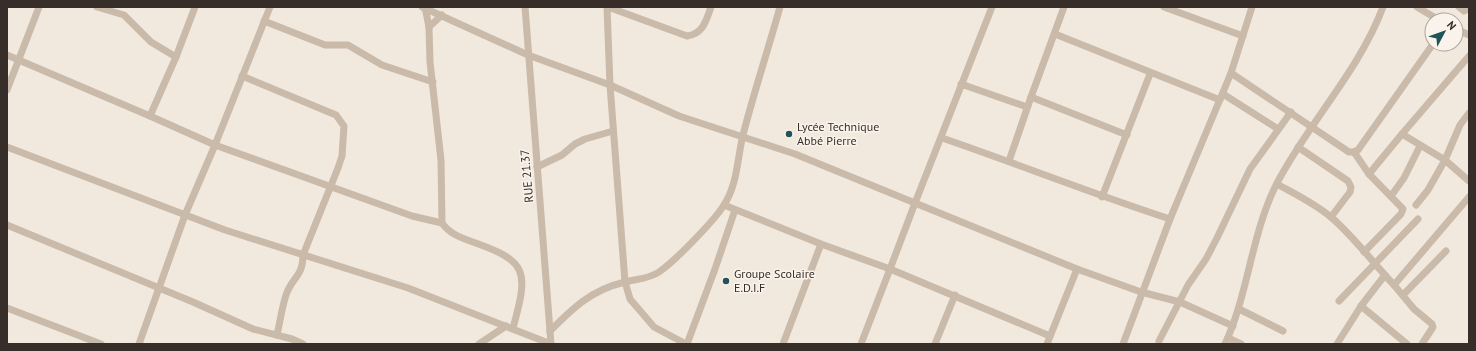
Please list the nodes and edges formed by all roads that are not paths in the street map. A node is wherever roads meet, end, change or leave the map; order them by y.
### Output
1 (39, 7) edge
2 (97, 7) edge
3 (126, 7) edge
4 (195, 7) edge
5 (270, 7) edge
6 (424, 7) edge
7 (525, 7) edge
8 (607, 7) edge
9 (711, 7) edge
10 (780, 7) edge
11 (992, 7) edge
12 (1064, 7) edge
13 (1164, 7) edge
14 (1252, 7) edge
15 (1383, 7) edge
16 (1459, 7) edge
17 (1469, 8) edge
18 (124, 15) junction
19 (442, 15) junction
20 (264, 21) junction
21 (429, 27) junction
22 (1055, 34) junction
23 (1243, 36) junction
24 (1427, 52) edge
25 (528, 55) junction
26 (7, 56) edge
27 (1469, 56) edge
28 (176, 57) junction
29 (19, 60) junction
30 (1231, 73) junction
31 (1150, 74) junction
32 (242, 76) junction
33 (432, 82) junction
34 (961, 84) junction
35 (610, 85) junction
36 (7, 90) edge
37 (1030, 97) junction
38 (1221, 97) junction
39 (1026, 107) junction
40 (1291, 112) junction
41 (1469, 113) edge
42 (150, 116) junction
43 (1313, 126) junction
44 (1278, 129) junction
45 (613, 131) junction
46 (1402, 134) junction
47 (1127, 135) junction
48 (743, 137) junction
49 (942, 138) junction
50 (215, 145) junction
51 (1420, 146) junction
52 (1298, 147) junction
53 (7, 148) edge
54 (1354, 152) junction
55 (1444, 160) junction
56 (1009, 161) junction
57 (537, 168) junction
58 (1369, 174) junction
59 (1469, 181) edge
60 (1277, 184) junction
61 (329, 186) junction
62 (1391, 196) junction
63 (1102, 197) junction
64 (1469, 197) edge
65 (915, 203) junction
66 (724, 205) junction
67 (1416, 205) dead end
68 (735, 210) junction
69 (185, 214) junction
70 (1331, 217) junction
71 (1418, 219) dead end
72 (1170, 220) junction
73 (442, 223) junction
74 (7, 225) edge
75 (821, 244) junction
76 (1446, 250) dead end
77 (1364, 252) junction
78 (302, 255) junction
79 (1375, 263) junction
80 (890, 269) junction
81 (1077, 269) junction
82 (1385, 275) junction
83 (625, 282) junction
84 (1394, 285) junction
85 (159, 288) junction
86 (1141, 292) junction
87 (955, 295) junction
88 (1403, 295) junction
89 (1339, 301) dead end
90 (1180, 302) junction
91 (1361, 306) junction
92 (7, 308) edge
93 (1239, 309) junction
94 (1233, 326) junction
95 (510, 327) junction
96 (550, 331) junction
97 (1283, 331) dead end
98 (277, 335) junction
99 (1050, 336) junction
100 (1159, 341) dead end
101 (1227, 341) edge
102 (101, 344) edge
103 (139, 344) edge
104 (303, 344) edge
105 (479, 344) edge
106 (551, 344) edge
107 (687, 344) edge
108 (783, 344) edge
109 (861, 344) edge
110 (935, 344) edge
111 (1047, 344) edge
112 (1123, 344) edge
113 (1241, 344) edge
114 (1337, 344) edge
115 (1407, 344) edge
116 (1422, 344) edge

1 - 29 street
2 - 18 street
3 - 18 street
4 - 28 street
5 - 20 street
6 - 19 street
6 - 21 street
7 - 25 street, RUE 21.37
8 - 9 street
8 - 35 street
10 - 48 street
11 - 34 street
12 - 22 street
13 - 23 street
14 - 23 street
15 - 43 street
16 - 17 street
18 - 28 street
19 - 21 street
19 - 25 street
20 - 32 street
20 - 33 street
21 - 33 street
22 - 31 street
22 - 37 street
23 - 30 street
24 - 54 street
25 - 35 street
25 - 57 street, RUE 21.37
26 - 29 street
27 - 46 street
28 - 42 street
29 - 36 street
29 - 42 street
30 - 38 street
30 - 40 street
31 - 38 street
31 - 47 street
32 - 50 street
32 - 61 street
33 - 73 street
34 - 39 street
34 - 49 street
35 - 45 street
35 - 48 street
37 - 39 street
37 - 47 street
38 - 44 street
38 - 72 street
39 - 56 street
40 - 43 street
40 - 44 street
41 - 55 street
42 - 50 street
43 - 52 street
43 - 54 street
44 - 90 street
45 - 57 street
45 - 83 street
46 - 51 street
46 - 58 street
47 - 63 street
48 - 65 street
48 - 66 street
49 - 56 street
49 - 65 street
50 - 61 street
50 - 69 street
51 - 55 street
51 - 62 street
52 - 60 street
52 - 70 street
53 - 69 street
54 - 58 street
55 - 59 street
55 - 67 street
56 - 63 street
57 - 96 street, RUE 21.37
58 - 62 street
60 - 70 street
60 - 93 street
61 - 73 street
61 - 78 street
62 - 77 street
63 - 72 street
64 - 84 street
65 - 80 street
65 - 81 street
66 - 68 street
66 - 83 street
68 - 75 street
68 - 107 street
69 - 78 street
69 - 85 street
70 - 77 street
71 - 79 street
72 - 86 street
73 - 95 street
74 - 85 street
75 - 80 street
75 - 108 street
76 - 88 street
77 - 79 street
78 - 95 street
78 - 98 street
79 - 82 street
79 - 89 street
80 - 87 street
80 - 109 street
81 - 86 street
81 - 99 street
82 - 84 street
82 - 91 street
83 - 96 street
83 - 107 street
84 - 88 street
85 - 98 street
85 - 103 street
86 - 90 street
86 - 112 street
87 - 99 street
87 - 110 street
88 - 116 street
90 - 94 street
90 - 100 street
91 - 114 street
91 - 115 street
92 - 102 street
93 - 94 street
93 - 97 street
94 - 101 street
95 - 105 street
95 - 106 street
96 - 106 street, RUE 21.37
98 - 104 street
99 - 111 street
101 - 113 street

